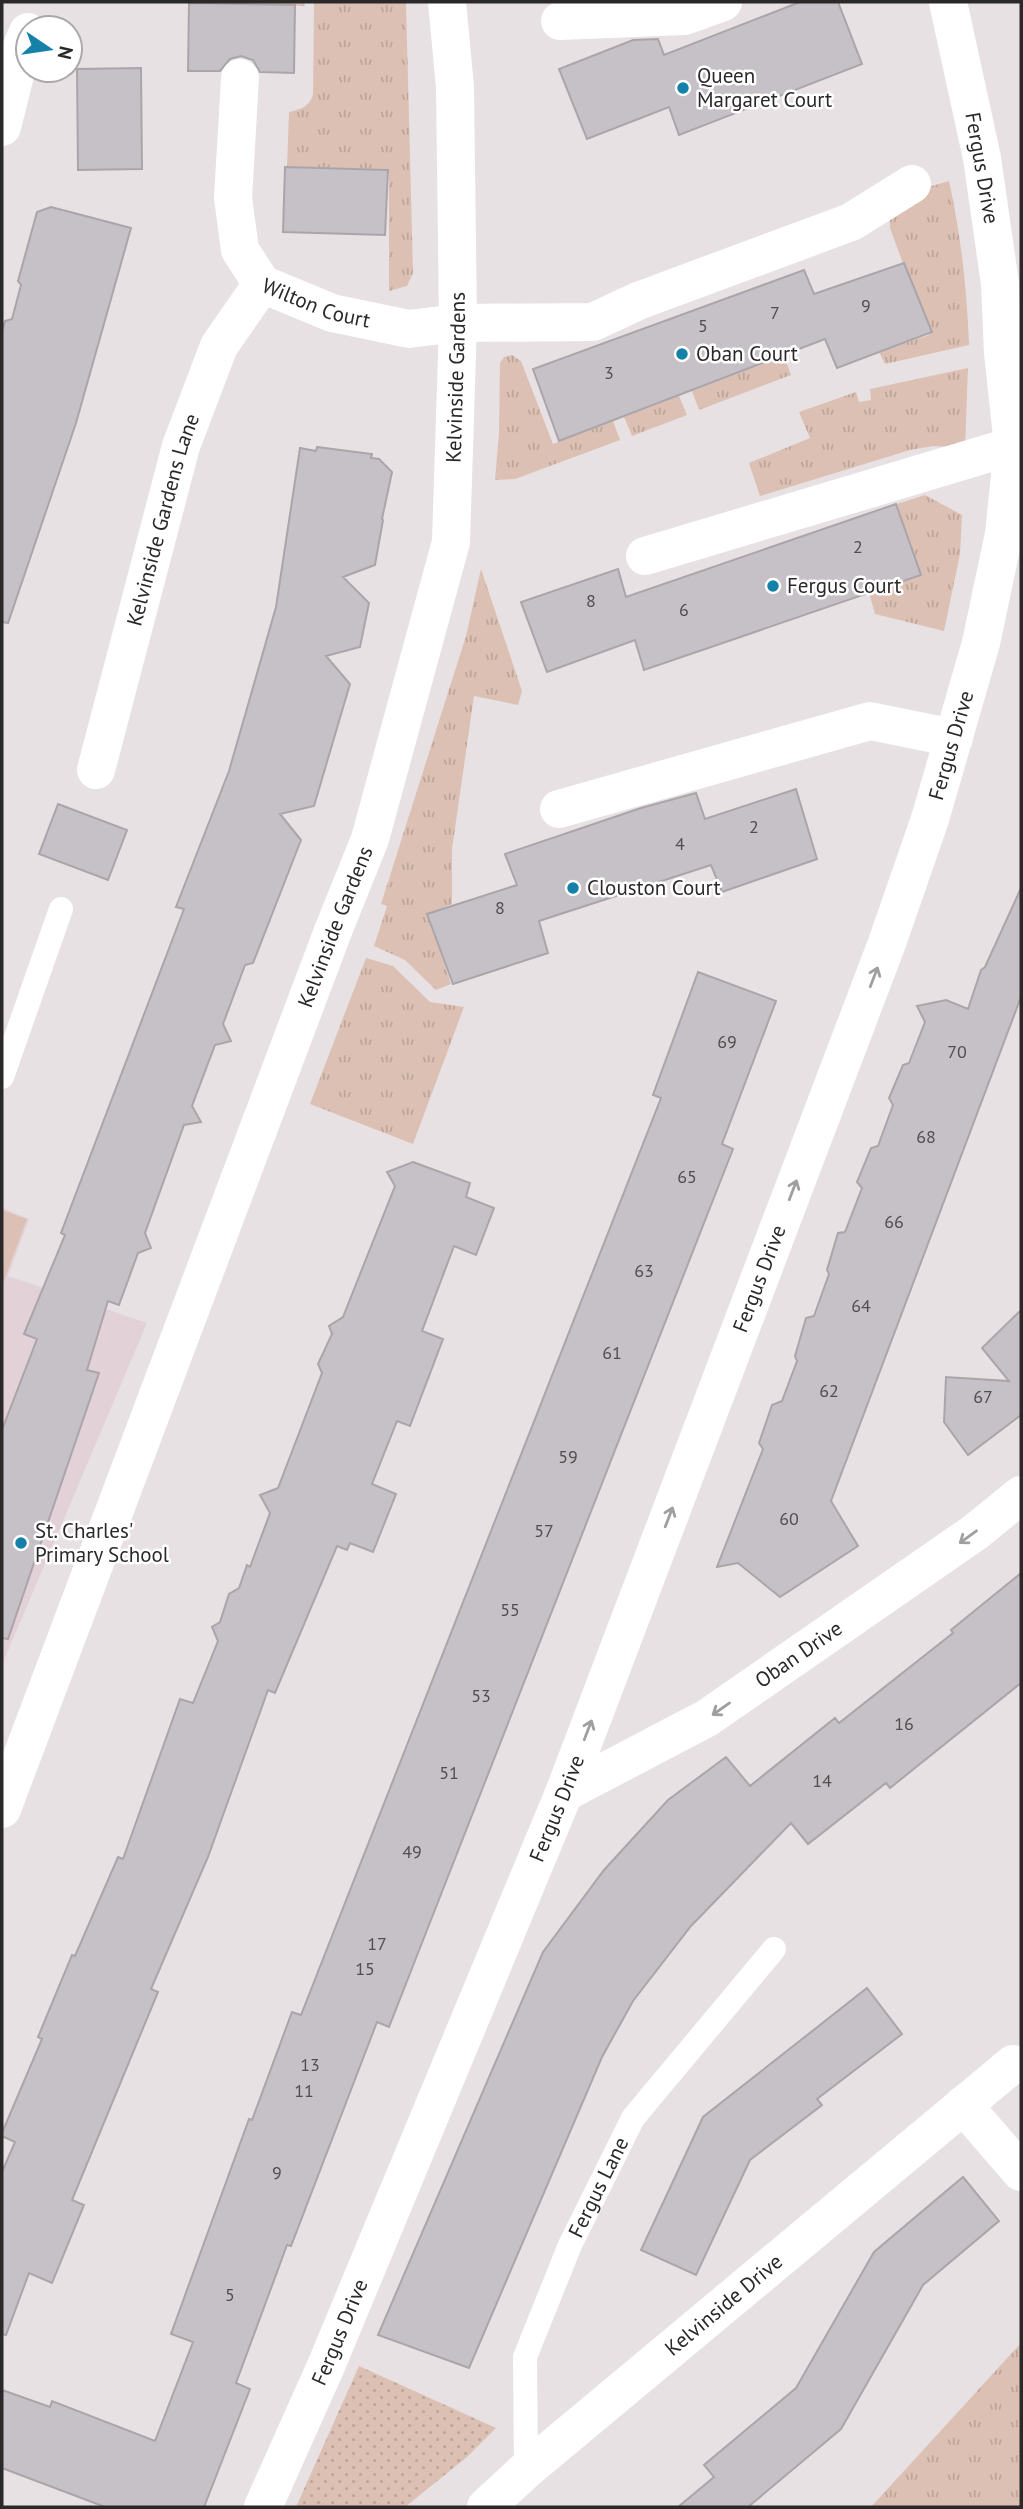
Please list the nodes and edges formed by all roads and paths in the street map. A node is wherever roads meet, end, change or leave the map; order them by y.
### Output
1 (447, 2) edge
2 (723, 2) edge
3 (948, 2) edge
4 (560, 21) dead end
5 (240, 78) dead end
6 (14, 79) edge
7 (2, 127) edge
8 (912, 184) dead end
9 (262, 284) junction
10 (458, 323) junction
11 (1013, 446) junction
12 (645, 556) dead end
13 (954, 738) junction
14 (96, 770) dead end
15 (559, 808) dead end
16 (61, 909) dead end
17 (2, 1077) edge
18 (1021, 1494) edge
19 (564, 1793) junction
20 (2, 1809) edge
21 (774, 1949) dead end
22 (1013, 2064) dead end
23 (963, 2105) junction
24 (1021, 2172) edge
25 (526, 2470) junction
26 (263, 2507) edge
27 (486, 2507) edge

1 - 10 street, Kelvinside Gardens
2 - 4 street
3 - 11 street, Fergus Drive
5 - 9 street, Wilton Court
6 - 7 street
8 - 10 street
9 - 10 street, Wilton Court
9 - 14 street, Kelvinside Gardens Lane
10 - 20 street, Kelvinside Gardens
11 - 12 street
11 - 13 street, Fergus Drive
13 - 15 street
19 -> 13 street, Fergus Drive
16 - 17 lane
18 -> 19 street, Oban Drive
19 - 26 street, Fergus Drive
21 - 25 lane, Fergus Lane
22 - 23 street, Kelvinside Drive
23 - 24 street
23 - 25 street, Kelvinside Drive
25 - 27 street, Kelvinside Drive

